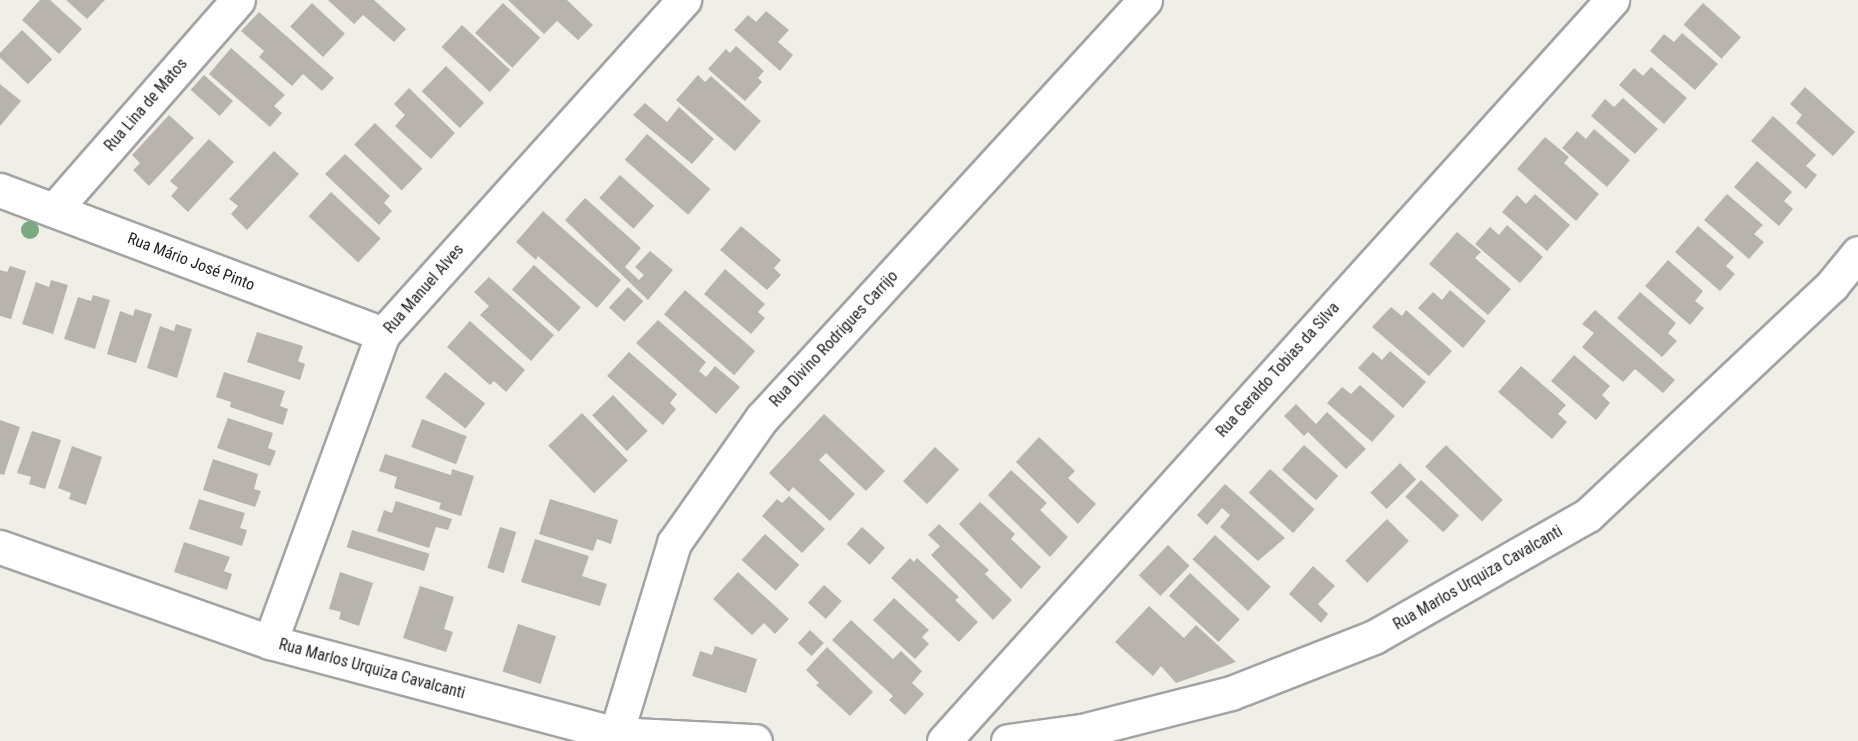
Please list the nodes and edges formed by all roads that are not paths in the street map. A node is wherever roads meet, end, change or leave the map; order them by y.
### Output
1 (238, 0) edge
2 (684, 0) edge
3 (1145, 0) edge
4 (1612, 0) edge
5 (0, 190) edge
6 (54, 210) junction
7 (1858, 254) edge
8 (383, 334) junction
9 (0, 547) edge
10 (270, 642) junction
11 (616, 734) junction
12 (755, 741) edge
13 (944, 741) edge
14 (1008, 741) edge

1 - 6 street, Rua Lina de Matos
2 - 8 street, Rua Manuel Alves
3 - 11 street, Rua Divino Rodrigues Carrijo
4 - 13 street, Rua Geraldo Tobias da Silva
5 - 6 street, Rua Mário José Pinto
6 - 8 street, Rua Mário José Pinto
7 - 14 street, Rua Marlos Urquiza Cavalcanti
8 - 10 street, Rua Manuel Alves
9 - 10 street, Rua Marlos Urquiza Cavalcanti
10 - 11 street, Rua Marlos Urquiza Cavalcanti
11 - 12 street, Rua Marlos Urquiza Cavalcanti

